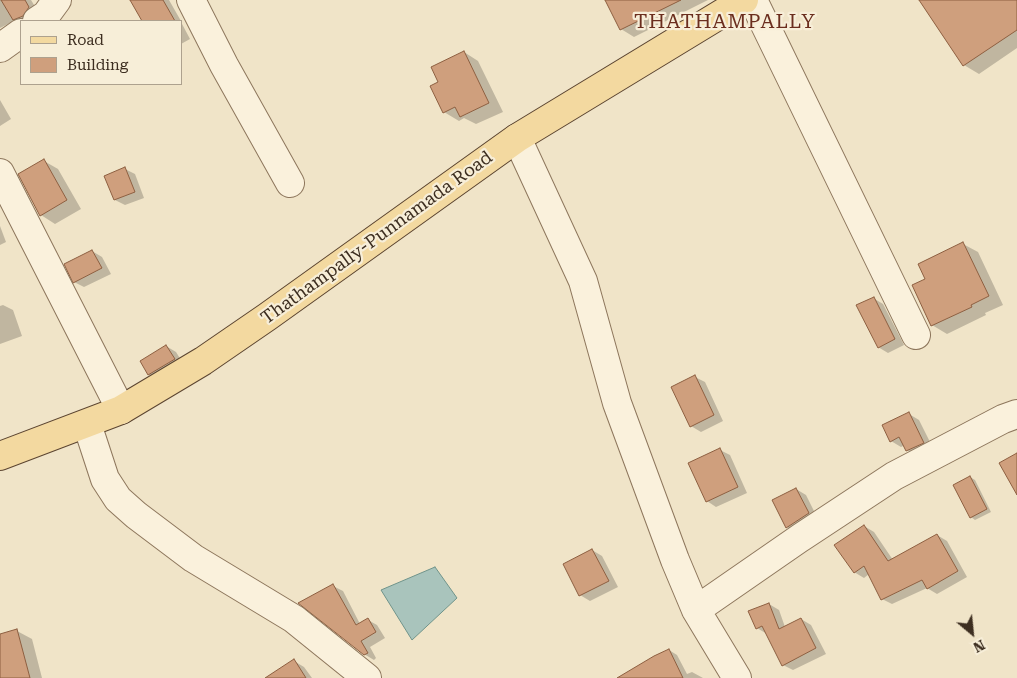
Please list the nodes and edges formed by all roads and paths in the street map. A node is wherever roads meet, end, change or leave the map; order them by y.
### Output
1 (57, 0) edge
2 (191, 0) edge
3 (744, 0) edge
4 (752, 0) edge
5 (38, 20) edge
6 (20, 34) edge
7 (0, 48) edge
8 (517, 138) junction
9 (0, 173) edge
10 (290, 184) dead end
11 (916, 335) dead end
12 (122, 410) junction
13 (1017, 414) edge
14 (87, 424) junction
15 (0, 456) edge
16 (696, 610) junction
17 (367, 678) edge
18 (737, 678) edge

1 - 5 street
2 - 10 street
3 - 8 main road, Thathampally-Punnamada Road
4 - 11 street
6 - 7 street
8 - 12 main road, Thathampally-Punnamada Road
8 - 16 street
9 - 12 street
12 - 14 main road, Thathampally-Punnamada Road
13 - 16 street
14 - 15 main road, Thathampally-Punnamada Road
14 - 17 street
16 - 18 street

